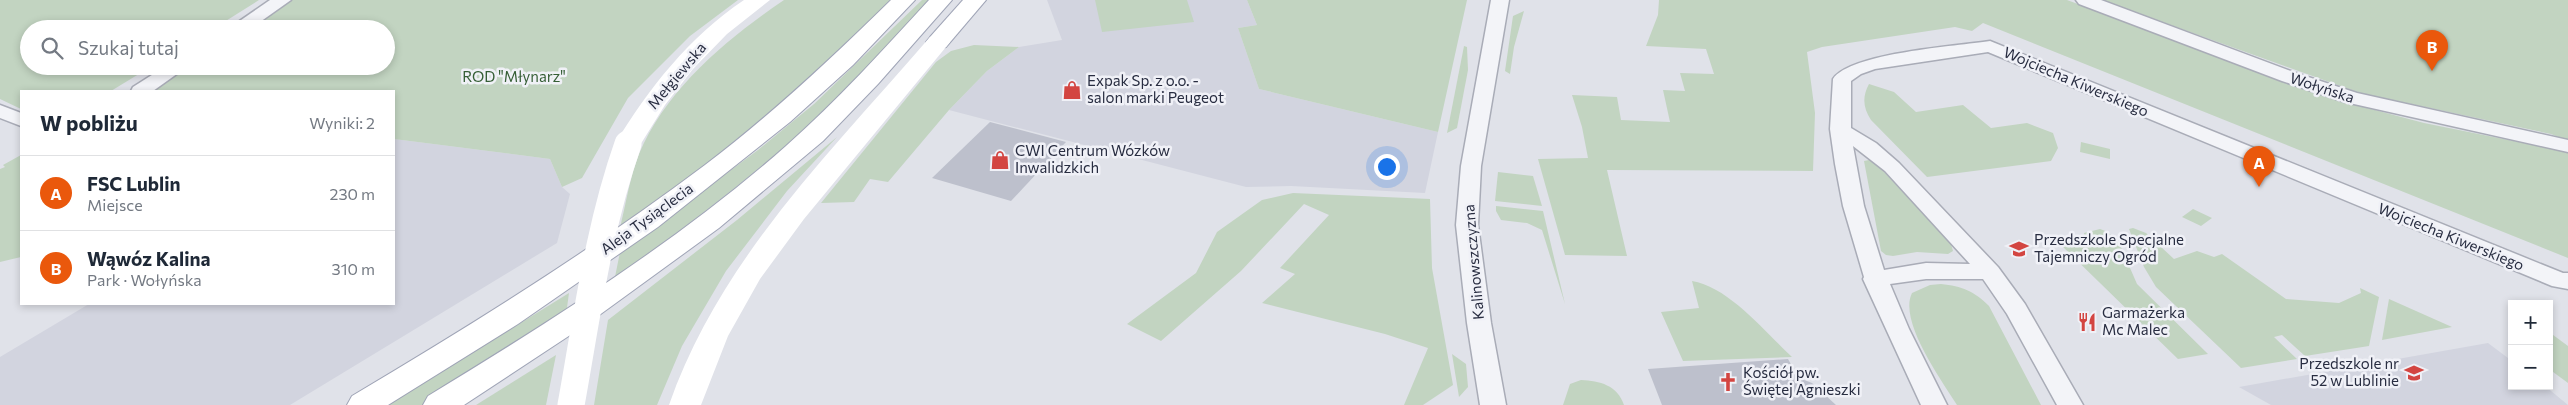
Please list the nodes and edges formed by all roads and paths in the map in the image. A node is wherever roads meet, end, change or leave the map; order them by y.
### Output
1 (282, 0) edge
2 (759, 0) edge
3 (904, 0) edge
4 (941, 0) edge
5 (975, 0) edge
6 (1500, 0) edge
7 (2085, 0) edge
8 (251, 20) edge
9 (165, 75) edge
10 (142, 90) edge
11 (0, 110) edge
12 (20, 120) edge
13 (1840, 129) junction
14 (2568, 146) edge
15 (1990, 272) junction
16 (1874, 279) junction
17 (2568, 281) edge
18 (363, 405) edge
19 (439, 405) edge
20 (571, 405) edge
21 (685, 405) edge
22 (1493, 405) edge
23 (1934, 405) edge
24 (2070, 405) edge

1 - 8 street
2 - 20 main road, Mełgiewska, bridge
3 - 18 main road, Aleja Tysiąclecia
4 - 19 main road
5 - 21 main road
6 - 22 street, Kalinowszczyzna
7 - 14 street, Wołyńska
9 - 10 street
11 - 12 street
13 - 15 street
13 - 16 street, Wojciecha Kiwerskiego
13 - 17 street, Wojciecha Kiwerskiego
15 - 16 street
15 - 24 street
16 - 23 street, Wojciecha Kiwerskiego

